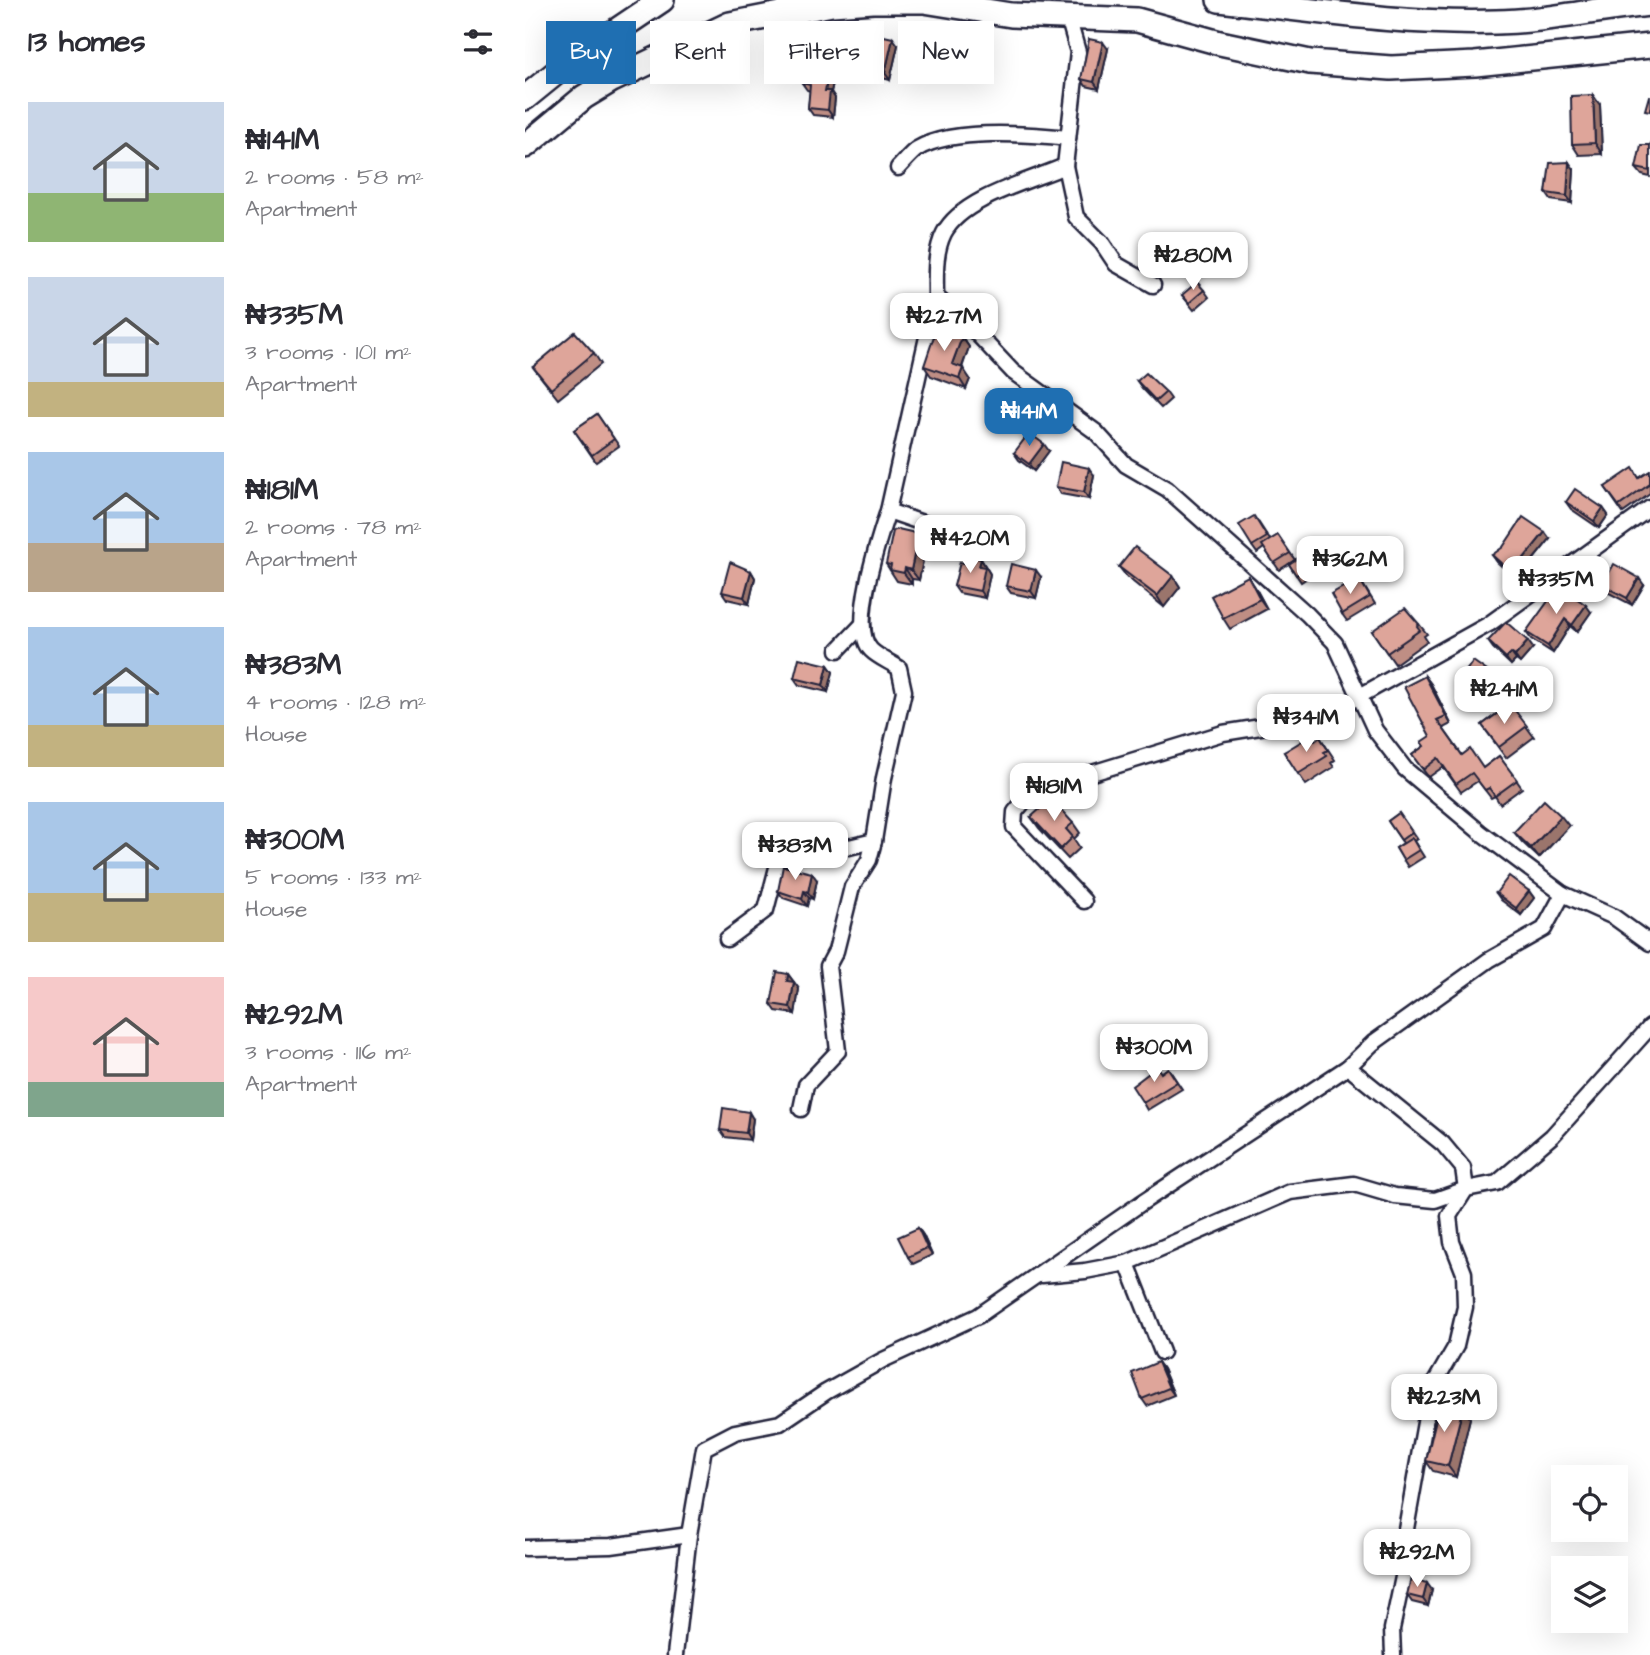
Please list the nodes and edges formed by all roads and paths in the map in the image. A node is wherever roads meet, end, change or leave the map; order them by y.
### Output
1 (661, 0) edge
2 (1219, 0) edge
3 (1650, 4) edge
4 (1593, 5) edge
5 (1067, 17) junction
6 (1650, 46) edge
7 (525, 98) edge
8 (1068, 138) junction
9 (525, 146) edge
10 (1065, 166) junction
11 (898, 168) dead end
12 (1153, 285) dead end
13 (936, 297) junction
14 (1650, 508) edge
15 (888, 511) junction
16 (965, 545) dead end
17 (862, 625) junction
18 (838, 650) dead end
19 (1361, 694) junction
20 (874, 841) junction
21 (1563, 894) junction
22 (1084, 901) dead end
23 (727, 939) dead end
24 (1650, 943) edge
25 (1650, 1027) edge
26 (1348, 1067) junction
27 (801, 1109) dead end
28 (1466, 1189) junction
29 (1127, 1263) junction
30 (1041, 1275) junction
31 (1162, 1352) dead end
32 (689, 1535) junction
33 (525, 1548) edge
34 (675, 1655) edge
35 (1393, 1655) edge

1 - 7 main road
2 - 4 main road
3 - 4 main road
5 - 6 main road
5 - 8 street
5 - 9 main road
8 - 10 street
8 - 11 street
10 - 12 street
10 - 13 street
13 - 15 street
13 - 19 street
14 - 19 street
15 - 16 street
15 - 17 street
17 - 18 street
17 - 20 street
19 - 21 street
19 - 22 street
20 - 23 street
20 - 27 street
21 - 24 street
21 - 26 street
25 - 28 street
26 - 28 street
26 - 30 street
28 - 29 street
28 - 35 street
29 - 30 street
29 - 31 street
30 - 32 street
32 - 33 street
32 - 34 street

